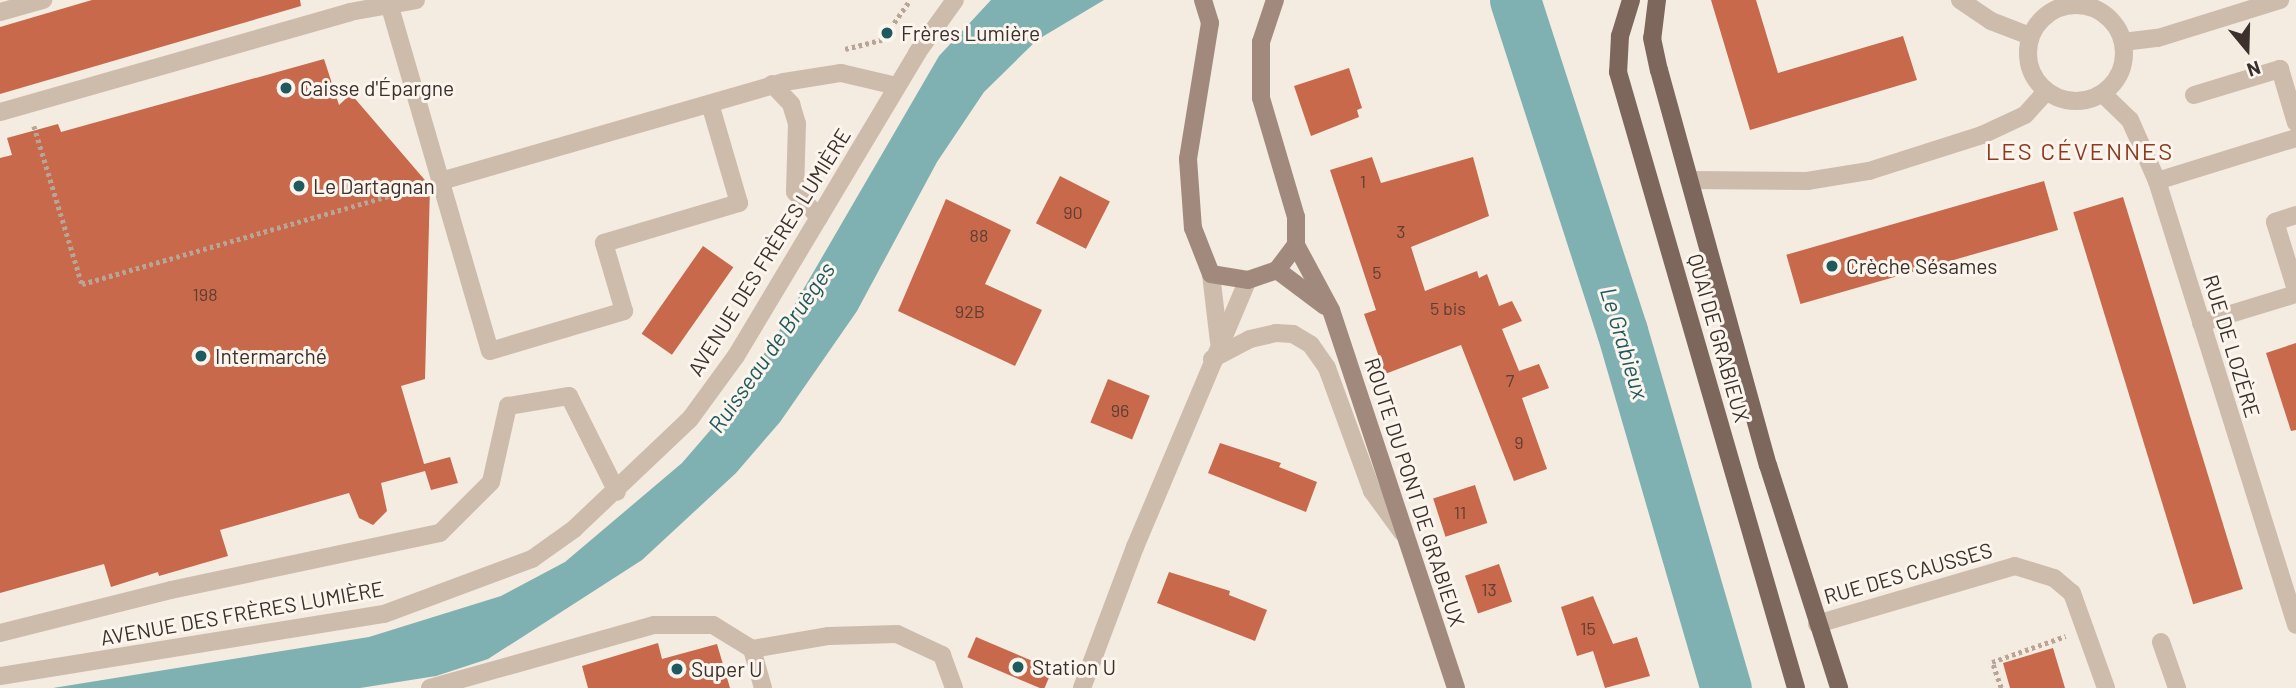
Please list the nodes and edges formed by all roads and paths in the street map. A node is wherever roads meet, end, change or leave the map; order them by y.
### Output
1 (43, 0) edge
2 (416, 0) edge
3 (910, 0) edge
4 (955, 0) edge
5 (1203, 0) edge
6 (1275, 0) edge
7 (1631, 0) edge
8 (1657, 0) edge
9 (1960, 0) edge
10 (2280, 0) edge
11 (2076, 2) edge
12 (390, 8) junction
13 (0, 12) edge
14 (2030, 36) junction
15 (2123, 42) junction
16 (833, 52) dead end
17 (772, 85) junction
18 (897, 86) junction
19 (2046, 92) junction
20 (2103, 94) junction
21 (2194, 95) dead end
22 (710, 104) junction
23 (0, 112) edge
24 (32, 120) dead end
25 (2296, 123) edge
26 (2296, 138) edge
27 (1689, 180) junction
28 (2157, 181) junction
29 (434, 183) junction
30 (2296, 215) edge
31 (819, 217) junction
32 (1296, 245) junction
33 (1277, 270) junction
34 (1211, 274) junction
35 (1248, 280) junction
36 (2296, 292) edge
37 (1331, 310) junction
38 (2201, 323) junction
39 (1219, 342) junction
40 (1212, 359) junction
41 (617, 492) junction
42 (1406, 538) junction
43 (1817, 624) junction
44 (2296, 625) edge
45 (2087, 629) junction
46 (0, 633) edge
47 (2161, 642) dead end
48 (752, 649) junction
49 (0, 676) edge
50 (430, 688) edge
51 (764, 688) edge
52 (954, 688) edge
53 (1082, 688) edge
54 (1456, 688) edge
55 (1796, 688) edge
56 (1839, 688) edge
57 (2000, 688) edge
58 (2106, 688) edge
59 (2177, 688) edge

1 - 13 street
2 - 12 street
3 - 16 path
4 - 18 street, AVENUE DES FRÈRES LUMIÈRE
5 - 34 main road
6 - 32 main road
7 - 55 main road, QUAI DE GRABIEUX
8 - 27 main road, QUAI DE GRABIEUX
9 - 14 street
10 - 15 street
11 - 14 street
11 - 15 street
12 - 23 street
12 - 29 street
14 - 19 street
15 - 20 street
17 - 18 street
17 - 22 street
17 - 31 street
18 - 31 street, AVENUE DES FRÈRES LUMIÈRE
19 - 20 street
19 - 27 street
20 - 28 street, RUE DE LOZÈRE
21 - 25 street
22 - 29 street
22 - 29 street
24 - 29 path
26 - 28 street
27 - 43 main road, QUAI DE GRABIEUX
28 - 38 street, RUE DE LOZÈRE
30 - 36 street
31 - 41 street, AVENUE DES FRÈRES LUMIÈRE
32 - 33 main road
32 - 37 main road, ROUTE DU PONT DE GRABIEUX
33 - 35 main road
33 - 37 main road
34 - 35 main road
34 - 39 street
35 - 39 street
36 - 38 street
37 - 42 main road, ROUTE DU PONT DE GRABIEUX
38 - 44 street, RUE DE LOZÈRE
39 - 40 street
40 - 42 street
40 - 53 street
41 - 46 street
41 - 49 street, AVENUE DES FRÈRES LUMIÈRE
42 - 54 main road, ROUTE DU PONT DE GRABIEUX
43 - 45 street, RUE DES CAUSSES
43 - 56 main road, QUAI DE GRABIEUX
45 - 57 path
45 - 58 street, RUE DES CAUSSES
47 - 59 street
48 - 50 street
48 - 51 street
48 - 52 street

